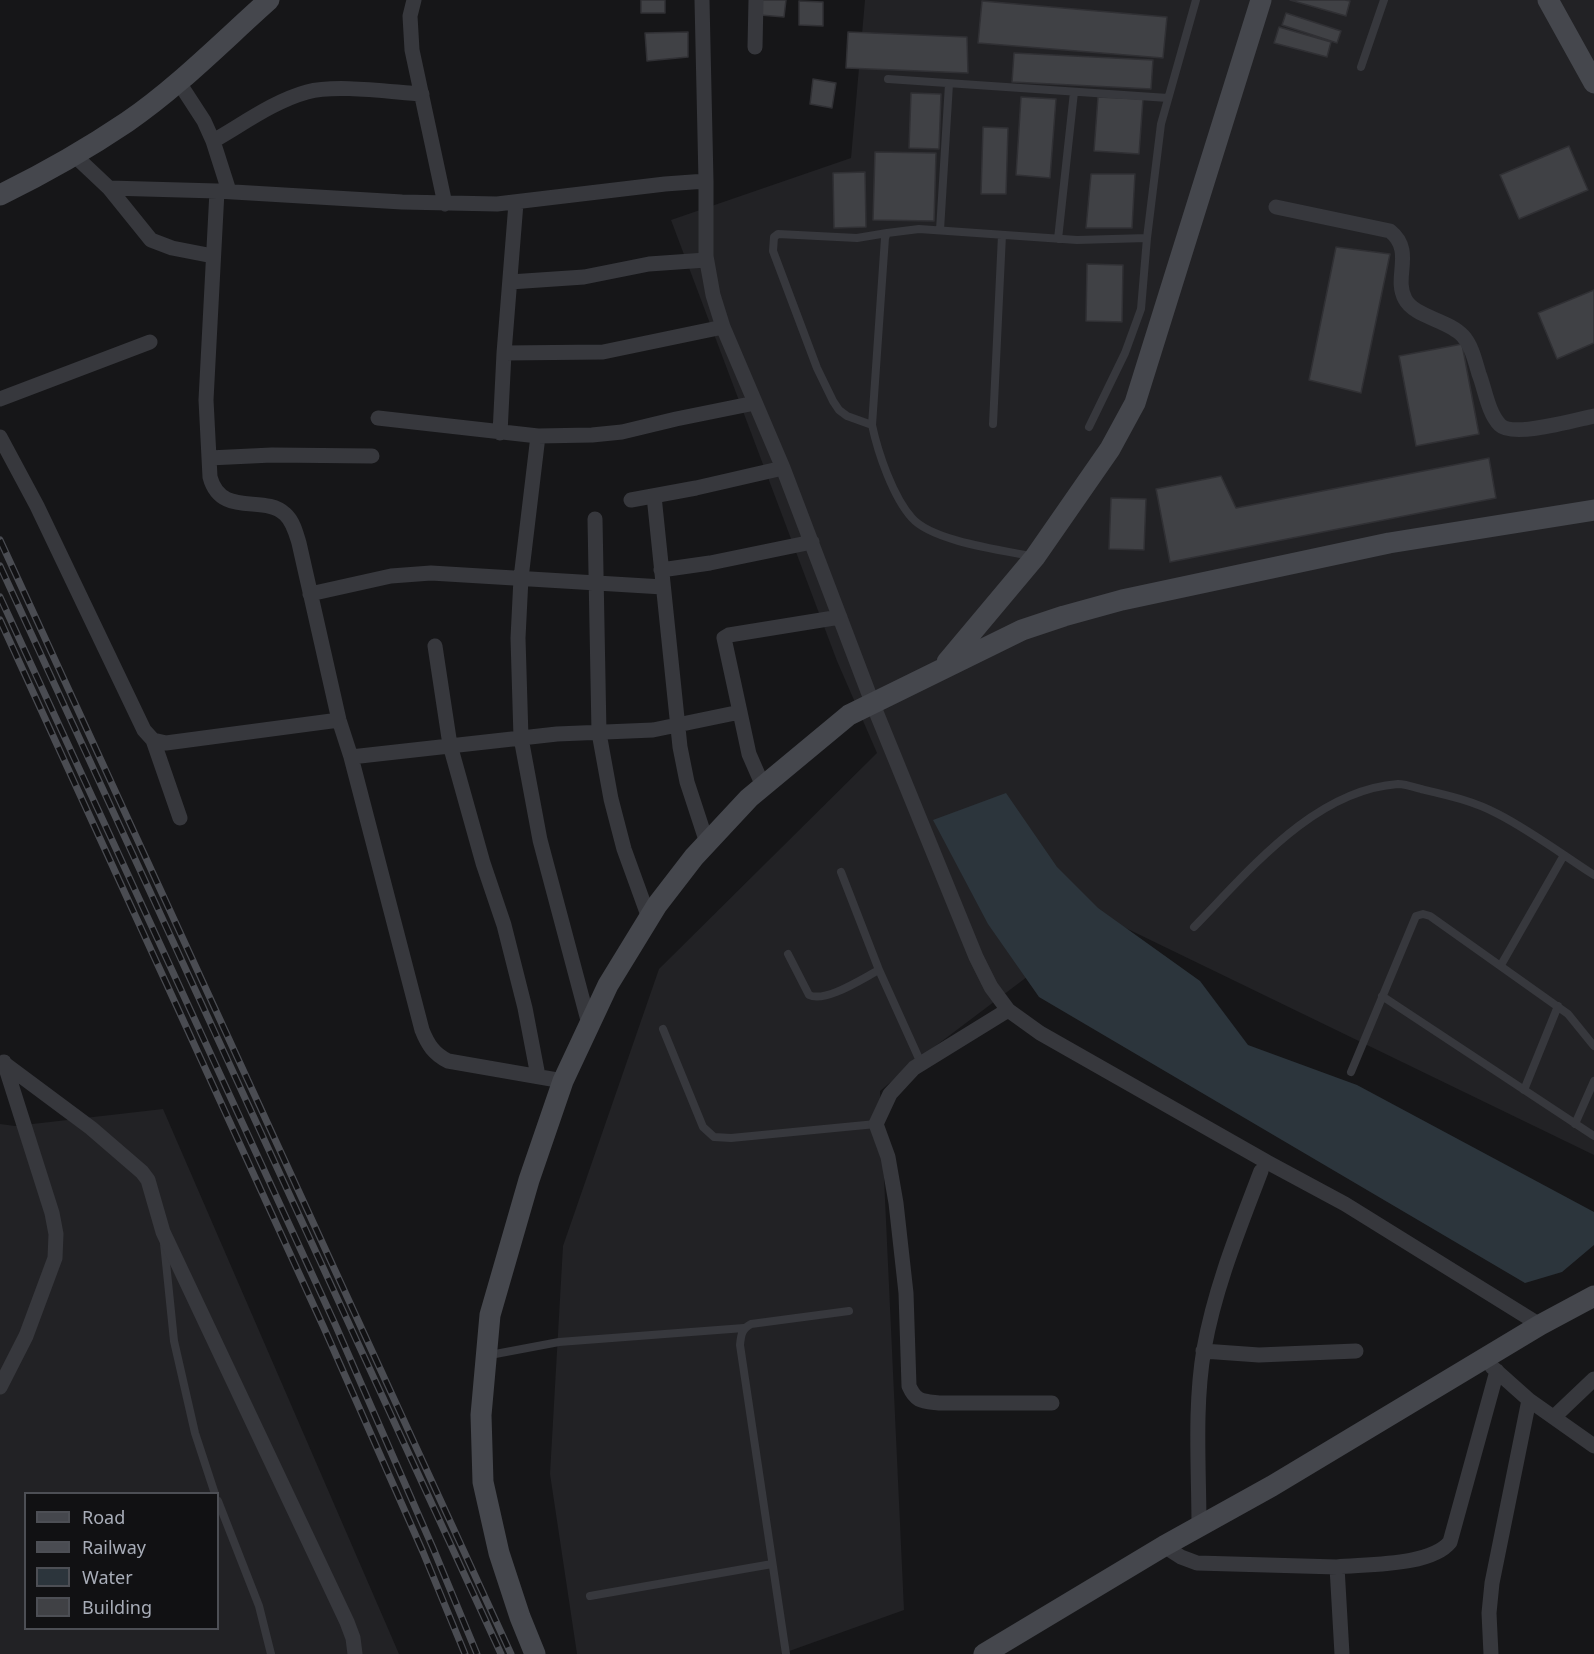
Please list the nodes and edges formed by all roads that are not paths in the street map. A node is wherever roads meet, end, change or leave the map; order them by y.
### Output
1 (269, 0) edge
2 (414, 0) edge
3 (702, 0) edge
4 (756, 0) edge
5 (1196, 0) edge
6 (1261, 0) edge
7 (1384, 0) edge
8 (1548, 0) edge
9 (754, 47) dead end
10 (1361, 67) dead end
11 (888, 79) dead end
12 (178, 81) junction
13 (1594, 83) edge
14 (949, 84) junction
15 (1074, 92) junction
16 (422, 94) junction
17 (1168, 98) junction
18 (213, 141) junction
19 (74, 155) junction
20 (706, 181) junction
21 (109, 188) junction
22 (223, 191) junction
23 (0, 195) edge
24 (516, 203) junction
25 (445, 204) junction
26 (1276, 207) dead end
27 (940, 230) junction
28 (887, 233) junction
29 (1002, 235) junction
30 (1147, 238) junction
31 (1058, 239) junction
32 (213, 256) junction
33 (706, 260) junction
34 (510, 282) junction
35 (723, 327) junction
36 (150, 342) dead end
37 (504, 353) junction
38 (0, 399) edge
39 (755, 403) junction
40 (1594, 416) edge
41 (378, 418) dead end
42 (993, 424) dead end
43 (872, 425) junction
44 (1089, 427) dead end
45 (500, 433) junction
46 (537, 436) junction
47 (0, 438) edge
48 (372, 456) dead end
49 (209, 458) junction
50 (783, 468) junction
51 (654, 496) junction
52 (631, 500) dead end
53 (1594, 510) edge
54 (595, 519) dead end
55 (812, 542) junction
56 (1035, 557) junction
57 (661, 570) junction
58 (521, 578) junction
59 (595, 582) junction
60 (663, 587) junction
61 (310, 594) junction
62 (840, 617) junction
63 (435, 646) dead end
64 (942, 668) junction
65 (872, 702) junction
66 (740, 712) junction
67 (339, 720) junction
68 (678, 726) junction
69 (599, 733) junction
70 (521, 738) junction
71 (153, 740) junction
72 (450, 745) junction
73 (351, 757) junction
74 (763, 786) junction
75 (180, 818) dead end
76 (707, 843) junction
77 (1564, 855) junction
78 (841, 872) dead end
79 (1594, 875) edge
80 (649, 918) junction
81 (1194, 927) dead end
82 (788, 954) dead end
83 (1501, 965) junction
84 (879, 970) junction
85 (1382, 996) junction
86 (1558, 1006) junction
87 (1008, 1010) junction
88 (589, 1024) junction
89 (663, 1029) dead end
90 (1594, 1046) edge
91 (3, 1061) edge
92 (921, 1063) junction
93 (1351, 1072) dead end
94 (538, 1076) junction
95 (563, 1081) junction
96 (1594, 1081) edge
97 (1524, 1090) junction
98 (876, 1124) junction
99 (1575, 1124) junction
100 (1594, 1136) edge
101 (1261, 1171) dead end
102 (163, 1232) junction
103 (1594, 1296) edge
104 (849, 1311) dead end
105 (1540, 1325) junction
106 (744, 1328) junction
107 (1203, 1351) junction
108 (1356, 1351) dead end
109 (485, 1356) junction
110 (1490, 1365) junction
111 (1592, 1385) edge
112 (0, 1387) edge
113 (1529, 1400) junction
114 (1052, 1402) dead end
115 (1554, 1417) junction
116 (1594, 1446) edge
117 (214, 1492) edge
118 (219, 1504) edge
119 (1199, 1527) junction
120 (1164, 1546) junction
121 (772, 1564) junction
122 (1337, 1567) junction
123 (590, 1596) dead end
124 (271, 1654) edge
125 (355, 1654) edge
126 (535, 1654) edge
127 (786, 1654) edge
128 (984, 1654) edge
129 (1342, 1654) edge
130 (1491, 1654) edge

1 - 12 street
2 - 16 street
3 - 20 street
4 - 9 street
5 - 17 lane
6 - 56 street
7 - 10 lane
8 - 13 street
11 - 14 lane
12 - 18 street
12 - 19 street
14 - 15 lane
14 - 27 lane
15 - 17 lane
15 - 31 lane
16 - 18 street
16 - 25 street
17 - 30 lane
18 - 22 street
19 - 21 street
19 - 23 street
20 - 24 street
20 - 33 street
21 - 22 street
21 - 32 street
22 - 25 street
22 - 32 street
24 - 25 street
24 - 34 street
26 - 40 street
27 - 28 lane
27 - 29 lane
28 - 43 lane
28 - 43 lane
29 - 31 lane
29 - 42 lane
30 - 31 lane
30 - 44 lane
32 - 49 street
33 - 34 street
33 - 35 street
34 - 37 street
35 - 37 street
35 - 39 street
36 - 38 street
37 - 45 street
39 - 46 street
39 - 50 street
41 - 45 street
43 - 56 lane
45 - 46 street
46 - 58 street
47 - 71 street
48 - 49 street
49 - 61 street
50 - 51 street
50 - 55 street
51 - 52 street
51 - 57 street
53 - 64 street
54 - 59 street
55 - 57 street
55 - 62 street
56 - 64 street
57 - 60 street
58 - 59 street
58 - 61 street
58 - 70 street
59 - 60 street
59 - 69 street
60 - 68 street
61 - 67 street
62 - 65 street
62 - 66 street
63 - 72 street
64 - 65 street
65 - 74 street
65 - 87 street
66 - 68 street
66 - 74 street
67 - 71 street
67 - 73 street
68 - 69 street
68 - 76 street
69 - 70 street
69 - 80 street
70 - 72 street
70 - 88 street
71 - 75 street
72 - 73 street
72 - 94 street
73 - 94 street
74 - 76 street
76 - 80 street
77 - 79 lane
77 - 81 lane
77 - 83 lane
78 - 84 lane
80 - 88 street
82 - 84 lane
83 - 85 lane
83 - 86 lane
84 - 92 lane
85 - 93 lane
85 - 97 lane
86 - 90 lane
86 - 97 lane
87 - 92 street
87 - 105 street
88 - 95 street
89 - 98 lane
91 - 102 street
91 - 112 street
92 - 98 street
94 - 95 street
95 - 109 street
96 - 99 lane
97 - 99 lane
98 - 114 street
99 - 100 lane
101 - 107 street
102 - 117 lane
102 - 125 street
103 - 105 street
104 - 106 lane
105 - 110 street
106 - 109 lane
106 - 121 lane
107 - 108 street
107 - 119 street
109 - 126 street
110 - 113 street
110 - 119 street
110 - 122 street
111 - 115 street
113 - 115 street
113 - 130 street
115 - 116 street
118 - 124 lane
119 - 120 street
120 - 122 street
120 - 128 street
121 - 123 lane
121 - 127 lane
122 - 129 street

